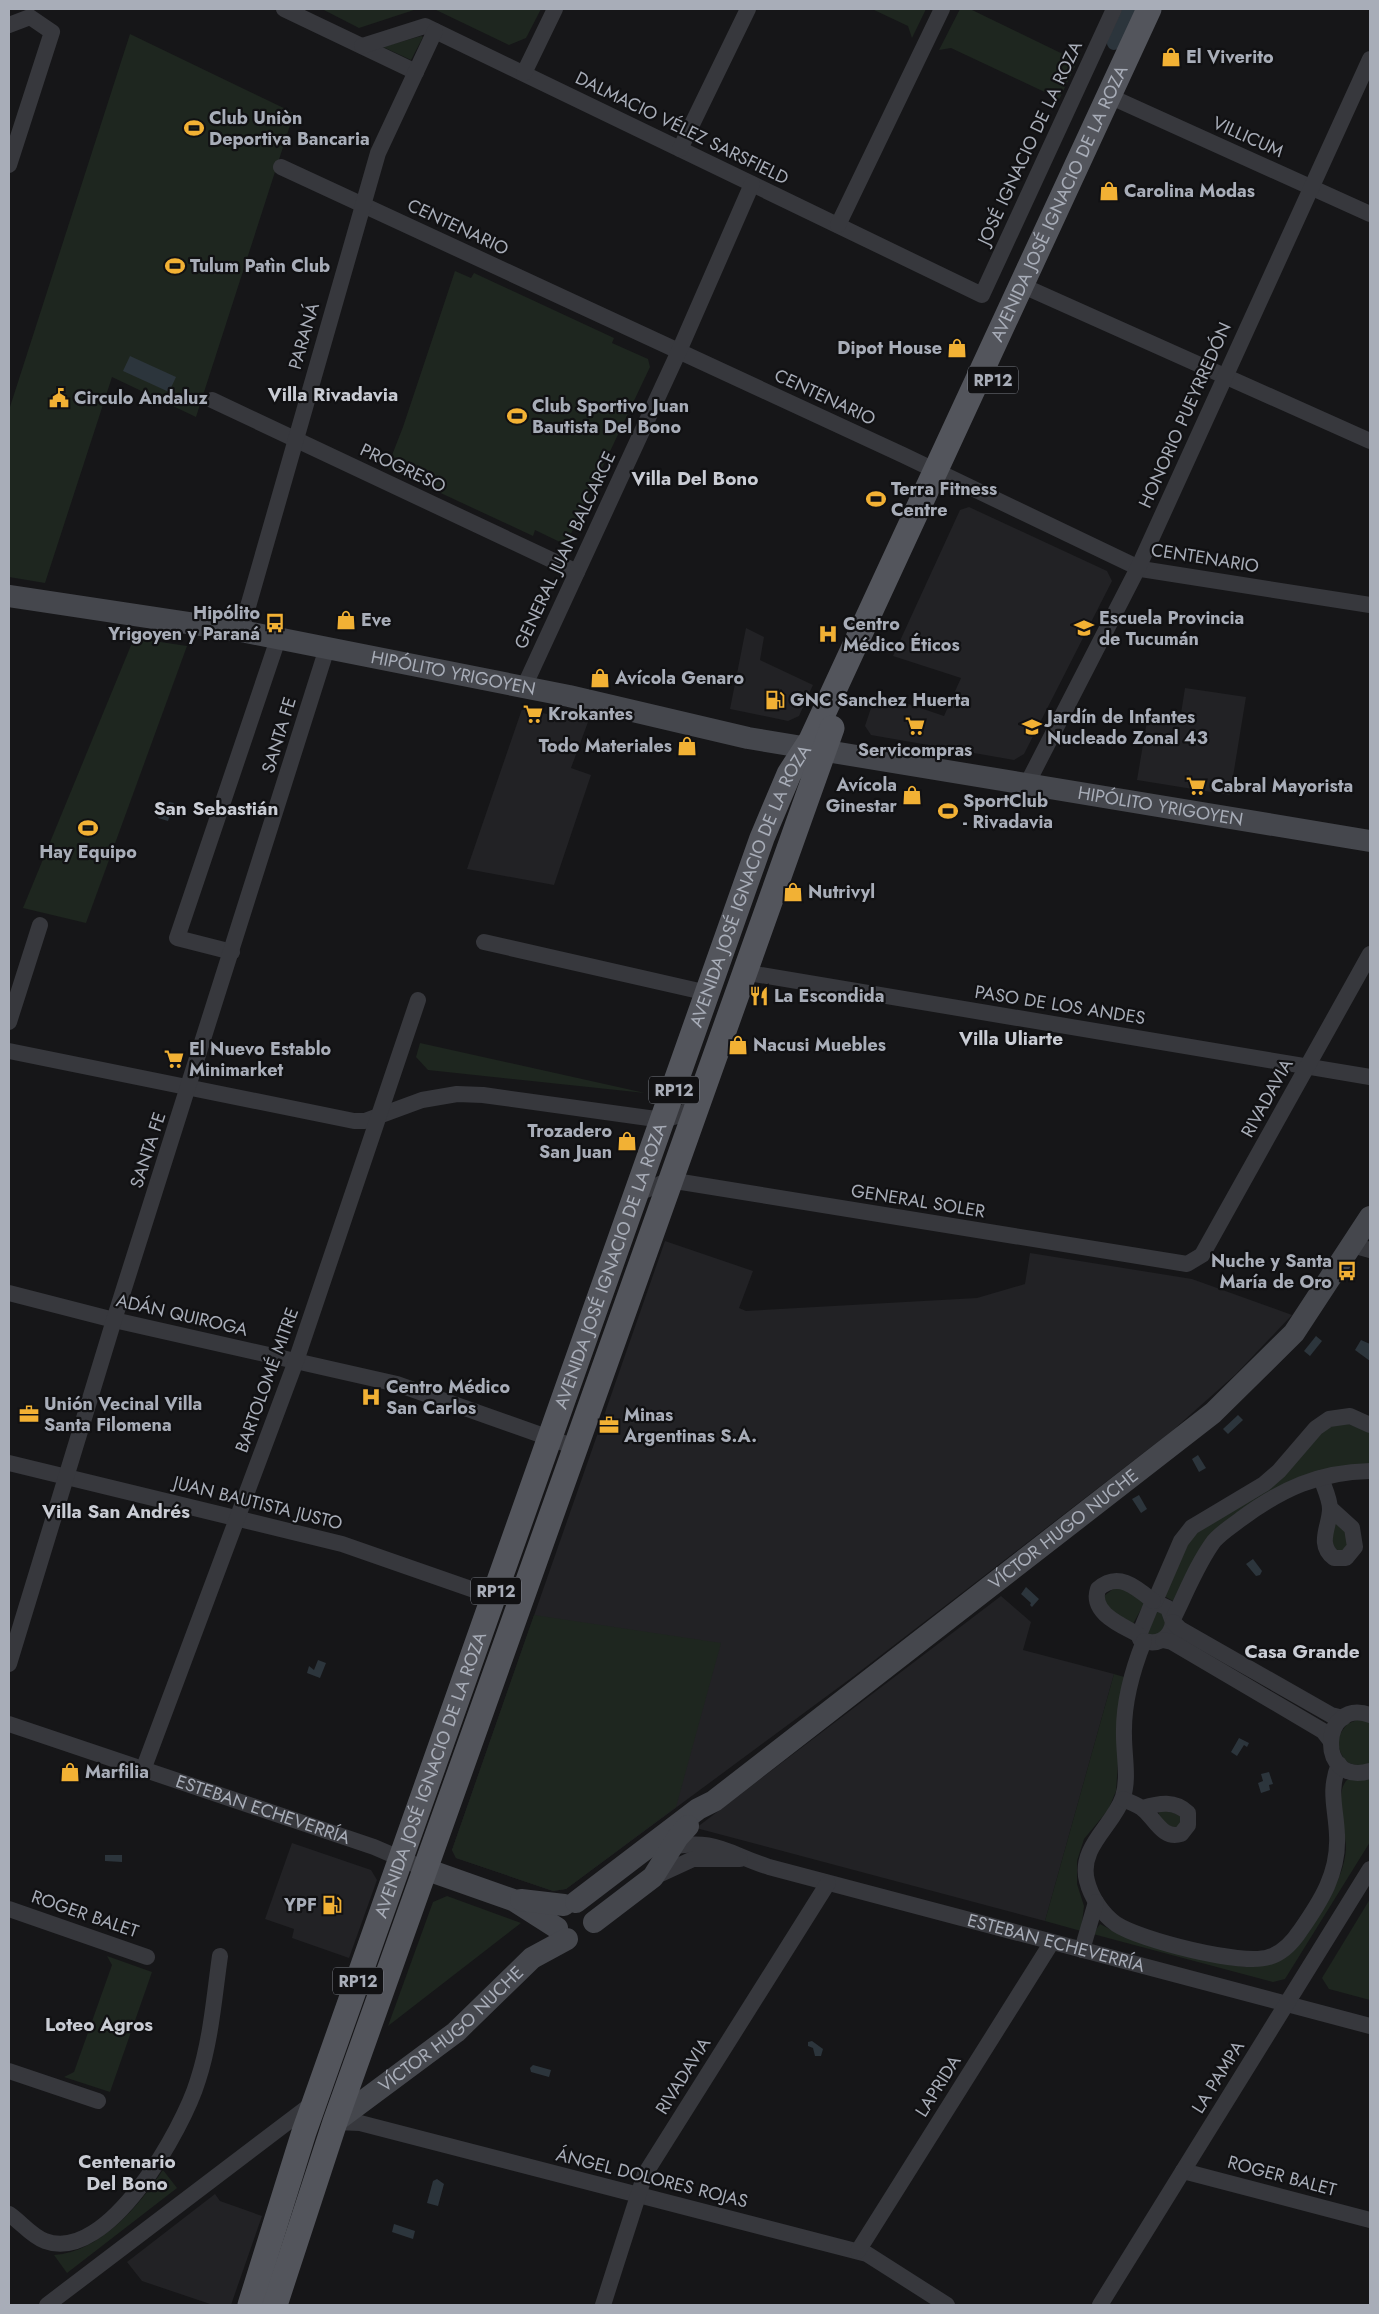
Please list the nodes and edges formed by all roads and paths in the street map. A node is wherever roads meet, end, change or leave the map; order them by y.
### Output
1 (284, 9) edge
2 (555, 9) edge
3 (748, 9) edge
4 (942, 9) edge
5 (1114, 9) edge
6 (1149, 9) edge
7 (1164, 9) edge
8 (9, 25) edge
9 (435, 30) junction
10 (362, 46) junction
11 (1370, 59) edge
12 (416, 72) junction
13 (524, 74) junction
14 (1115, 99) junction
15 (680, 149) junction
16 (9, 165) edge
17 (281, 167) dead end
18 (752, 184) junction
19 (1312, 188) junction
20 (363, 205) junction
21 (1370, 214) edge
22 (838, 225) junction
23 (1028, 288) junction
24 (982, 295) joint
25 (679, 351) junction
26 (1225, 376) junction
27 (212, 400) dead end
28 (296, 440) junction
29 (1370, 441) edge
30 (942, 473) junction
31 (1138, 568) junction
32 (577, 572) junction
33 (9, 596) edge
34 (33, 600) junction
35 (9, 605) edge
36 (1370, 605) edge
37 (240, 631) junction
38 (278, 639) junction
39 (327, 648) junction
40 (524, 687) junction
41 (815, 749) junction
42 (1028, 784) junction
43 (1370, 841) edge
44 (40, 925) dead end
45 (484, 942) dead end
46 (232, 952) junction
47 (1370, 954) edge
48 (743, 972) junction
49 (1365, 974) edge
50 (708, 993) junction
51 (418, 1000) dead end
52 (9, 1022) edge
53 (9, 1051) edge
54 (1307, 1066) junction
55 (1370, 1077) edge
56 (189, 1087) junction
57 (697, 1104) junction
58 (379, 1116) junction
59 (663, 1120) junction
60 (669, 1180) junction
61 (636, 1194) junction
62 (1370, 1217) edge
63 (1361, 1248) edge
64 (1195, 1260) joint
65 (9, 1293) edge
66 (114, 1320) junction
67 (296, 1361) junction
68 (1370, 1425) edge
69 (550, 1438) junction
70 (575, 1447) junction
71 (9, 1463) edge
72 (1370, 1471) edge
73 (66, 1477) junction
74 (1321, 1478) junction
75 (1330, 1508) dead end
76 (237, 1518) junction
77 (494, 1597) junction
78 (1154, 1601) junction
79 (1173, 1620) junction
80 (1141, 1638) junction
81 (1163, 1640) junction
82 (9, 1664) edge
83 (1370, 1715) edge
84 (1343, 1718) junction
85 (9, 1724) edge
86 (1330, 1740) junction
87 (1339, 1764) junction
88 (143, 1770) junction
89 (1370, 1770) edge
90 (1123, 1799) junction
91 (714, 1801) junction
92 (1143, 1808) dead end
93 (672, 1846) junction
94 (640, 1853) junction
95 (743, 1859) junction
96 (401, 1860) junction
97 (425, 1869) junction
98 (1370, 1869) edge
99 (653, 1878) junction
100 (828, 1883) junction
101 (513, 1900) junction
102 (1096, 1902) junction
103 (570, 1904) junction
104 (9, 1909) edge
105 (594, 1922) junction
106 (562, 1933) junction
107 (1052, 1942) junction
108 (1082, 1950) junction
109 (220, 1956) dead end
110 (147, 1957) dead end
111 (1287, 2004) junction
112 (1370, 2026) edge
113 (9, 2071) edge
114 (98, 2101) dead end
115 (315, 2101) junction
116 (335, 2122) junction
117 (1183, 2171) junction
118 (639, 2195) junction
119 (9, 2214) edge
120 (1370, 2220) edge
121 (858, 2251) junction
122 (47, 2305) edge
123 (250, 2305) edge
124 (275, 2305) edge
125 (603, 2305) edge
126 (947, 2305) edge
127 (1100, 2305) edge

1 - 10 street
2 - 13 street
3 - 15 street
4 - 22 street
5 - 24 street, JOSÉ IGNACIO DE LA ROZA
6 - 14 main road, AVENIDA JOSÉ IGNACIO DE LA ROZA / RP12
7 - 14 main road, AVENIDA JOSÉ IGNACIO DE LA ROZA / RP12
8 - 16 street
9 - 10 street, DALMACIO VÉLEZ SARSFIELD
9 - 12 street, PARANÁ
9 - 13 street, DALMACIO VÉLEZ SARSFIELD
10 - 12 street
11 - 19 street, HONORIO PUEYRREDÓN
12 - 20 street, PARANÁ
13 - 15 street, DALMACIO VÉLEZ SARSFIELD
14 - 19 street, VILLICUM
14 - 23 main road, AVENIDA JOSÉ IGNACIO DE LA ROZA / RP12
15 - 18 street, DALMACIO VÉLEZ SARSFIELD
17 - 20 street, CENTENARIO
18 - 22 street, DALMACIO VÉLEZ SARSFIELD
18 - 25 street, GENERAL JUAN BALCARCE
19 - 21 street, VILLICUM
19 - 26 street, HONORIO PUEYRREDÓN
20 - 25 street, CENTENARIO
20 - 28 street, PARANÁ
22 - 24 street, DALMACIO VÉLEZ SARSFIELD
23 - 26 street
23 - 30 main road, AVENIDA JOSÉ IGNACIO DE LA ROZA / RP12
25 - 30 street, CENTENARIO
25 - 32 street, GENERAL JUAN BALCARCE
26 - 29 street
26 - 31 street, HONORIO PUEYRREDÓN
27 - 28 street, PROGRESO
28 - 32 street, PROGRESO
28 - 37 street, PARANÁ
30 - 31 street, CENTENARIO
30 - 41 main road, AVENIDA JOSÉ IGNACIO DE LA ROZA / RP12
31 - 36 street, CENTENARIO
31 - 42 street, HONORIO PUEYRREDÓN
32 - 40 street, GENERAL JUAN BALCARCE
33 - 34 street, HIPÓLITO YRIGOYEN
34 - 35 street
34 - 37 street, HIPÓLITO YRIGOYEN
37 - 38 street, HIPÓLITO YRIGOYEN
38 - 39 street, HIPÓLITO YRIGOYEN
38 - 46 street
39 - 40 street, HIPÓLITO YRIGOYEN
39 - 46 street, SANTA FE
40 - 41 street, HIPÓLITO YRIGOYEN
41 - 42 street, HIPÓLITO YRIGOYEN
41 - 48 main road, AVENIDA JOSÉ IGNACIO DE LA ROZA / RP12
41 - 50 main road, AVENIDA JOSÉ IGNACIO DE LA ROZA / RP12
42 - 43 street, HIPÓLITO YRIGOYEN
44 - 52 street
45 - 50 street
46 - 56 street, SANTA FE
47 - 49 street, RIVADAVIA
48 - 54 street, PASO DE LOS ANDES
48 - 57 main road, AVENIDA JOSÉ IGNACIO DE LA ROZA / RP12
49 - 54 street, RIVADAVIA
50 - 59 main road, AVENIDA JOSÉ IGNACIO DE LA ROZA / RP12
51 - 58 street, BARTOLOMÉ MITRE
53 - 56 street
54 - 55 street, PASO DE LOS ANDES
54 - 64 street, RIVADAVIA
56 - 58 street
56 - 66 street, SANTA FE
57 - 59 street
57 - 60 main road, AVENIDA JOSÉ IGNACIO DE LA ROZA / RP12
58 - 59 street
58 - 67 street, BARTOLOMÉ MITRE
59 - 61 main road, AVENIDA JOSÉ IGNACIO DE LA ROZA / RP12
60 - 61 street
60 - 64 street, GENERAL SOLER
60 - 70 main road, AVENIDA JOSÉ IGNACIO DE LA ROZA / RP12
61 - 69 main road, AVENIDA JOSÉ IGNACIO DE LA ROZA / RP12
62 - 63 street, VÍCTOR HUGO NUCHE
63 - 91 street, VÍCTOR HUGO NUCHE
65 - 66 street, ADÁN QUIROGA
66 - 67 street, ADÁN QUIROGA
66 - 73 street, SANTA FE
67 - 69 street, ADÁN QUIROGA
67 - 76 street, BARTOLOMÉ MITRE
68 - 78 street
69 - 70 street, ADÁN QUIROGA
69 - 77 main road, AVENIDA JOSÉ IGNACIO DE LA ROZA / RP12
70 - 97 main road, AVENIDA JOSÉ IGNACIO DE LA ROZA / RP12
71 - 73 street, JUAN BAUTISTA JUSTO
72 - 74 street
73 - 76 street, JUAN BAUTISTA JUSTO
73 - 82 street, SANTA FE
74 - 75 street
74 - 79 street
76 - 77 street, JUAN BAUTISTA JUSTO
76 - 88 street, BARTOLOMÉ MITRE
77 - 96 main road, AVENIDA JOSÉ IGNACIO DE LA ROZA / RP12
78 - 79 street
78 - 80 street
78 - 80 street
79 - 81 street
79 - 84 street
80 - 81 street
80 - 90 street
81 - 86 street
83 - 84 street
84 - 86 street
85 - 88 street, ESTEBAN ECHEVERRÍA
86 - 87 street
87 - 89 street
87 - 102 street
88 - 96 street, ESTEBAN ECHEVERRÍA
90 - 92 street
90 - 102 street
91 - 93 street, VÍCTOR HUGO NUCHE
91 - 94 street, VÍCTOR HUGO NUCHE
93 - 94 street, ESTEBAN ECHEVERRÍA
93 - 95 street, ESTEBAN ECHEVERRÍA
93 - 99 street, ESTEBAN ECHEVERRÍA
94 - 103 street, ESTEBAN ECHEVERRÍA
95 - 99 street, ESTEBAN ECHEVERRÍA
95 - 100 street, ESTEBAN ECHEVERRÍA
96 - 97 street, ESTEBAN ECHEVERRÍA
96 - 115 main road, AVENIDA JOSÉ IGNACIO DE LA ROZA / RP12
97 - 101 street, ESTEBAN ECHEVERRÍA
97 - 116 main road, AVENIDA JOSÉ IGNACIO DE LA ROZA / RP12
98 - 111 street, LA PAMPA
99 - 105 street, ESTEBAN ECHEVERRÍA
100 - 107 street, ESTEBAN ECHEVERRÍA
100 - 118 street, RIVADAVIA
101 - 103 street, ESTEBAN ECHEVERRÍA
101 - 106 street, ESTEBAN ECHEVERRÍA
102 - 108 street
103 - 105 street
103 - 106 street
104 - 110 street, ROGER BALET
105 - 106 street
106 - 116 street, VÍCTOR HUGO NUCHE
107 - 108 street, ESTEBAN ECHEVERRÍA
107 - 121 street, LAPRIDA
108 - 111 street, ESTEBAN ECHEVERRÍA
109 - 119 street
111 - 112 street, ESTEBAN ECHEVERRÍA
111 - 117 street, LA PAMPA
113 - 114 street
115 - 122 street
115 - 123 main road, AVENIDA JOSÉ IGNACIO DE LA ROZA / RP12
116 - 118 street, ÁNGEL DOLORES ROJAS
116 - 124 main road, AVENIDA JOSÉ IGNACIO DE LA ROZA / RP12
117 - 120 street, ROGER BALET
117 - 127 street, LA PAMPA
118 - 121 street, ÁNGEL DOLORES ROJAS
118 - 125 street, RIVADAVIA
121 - 126 street, ÁNGEL DOLORES ROJAS

